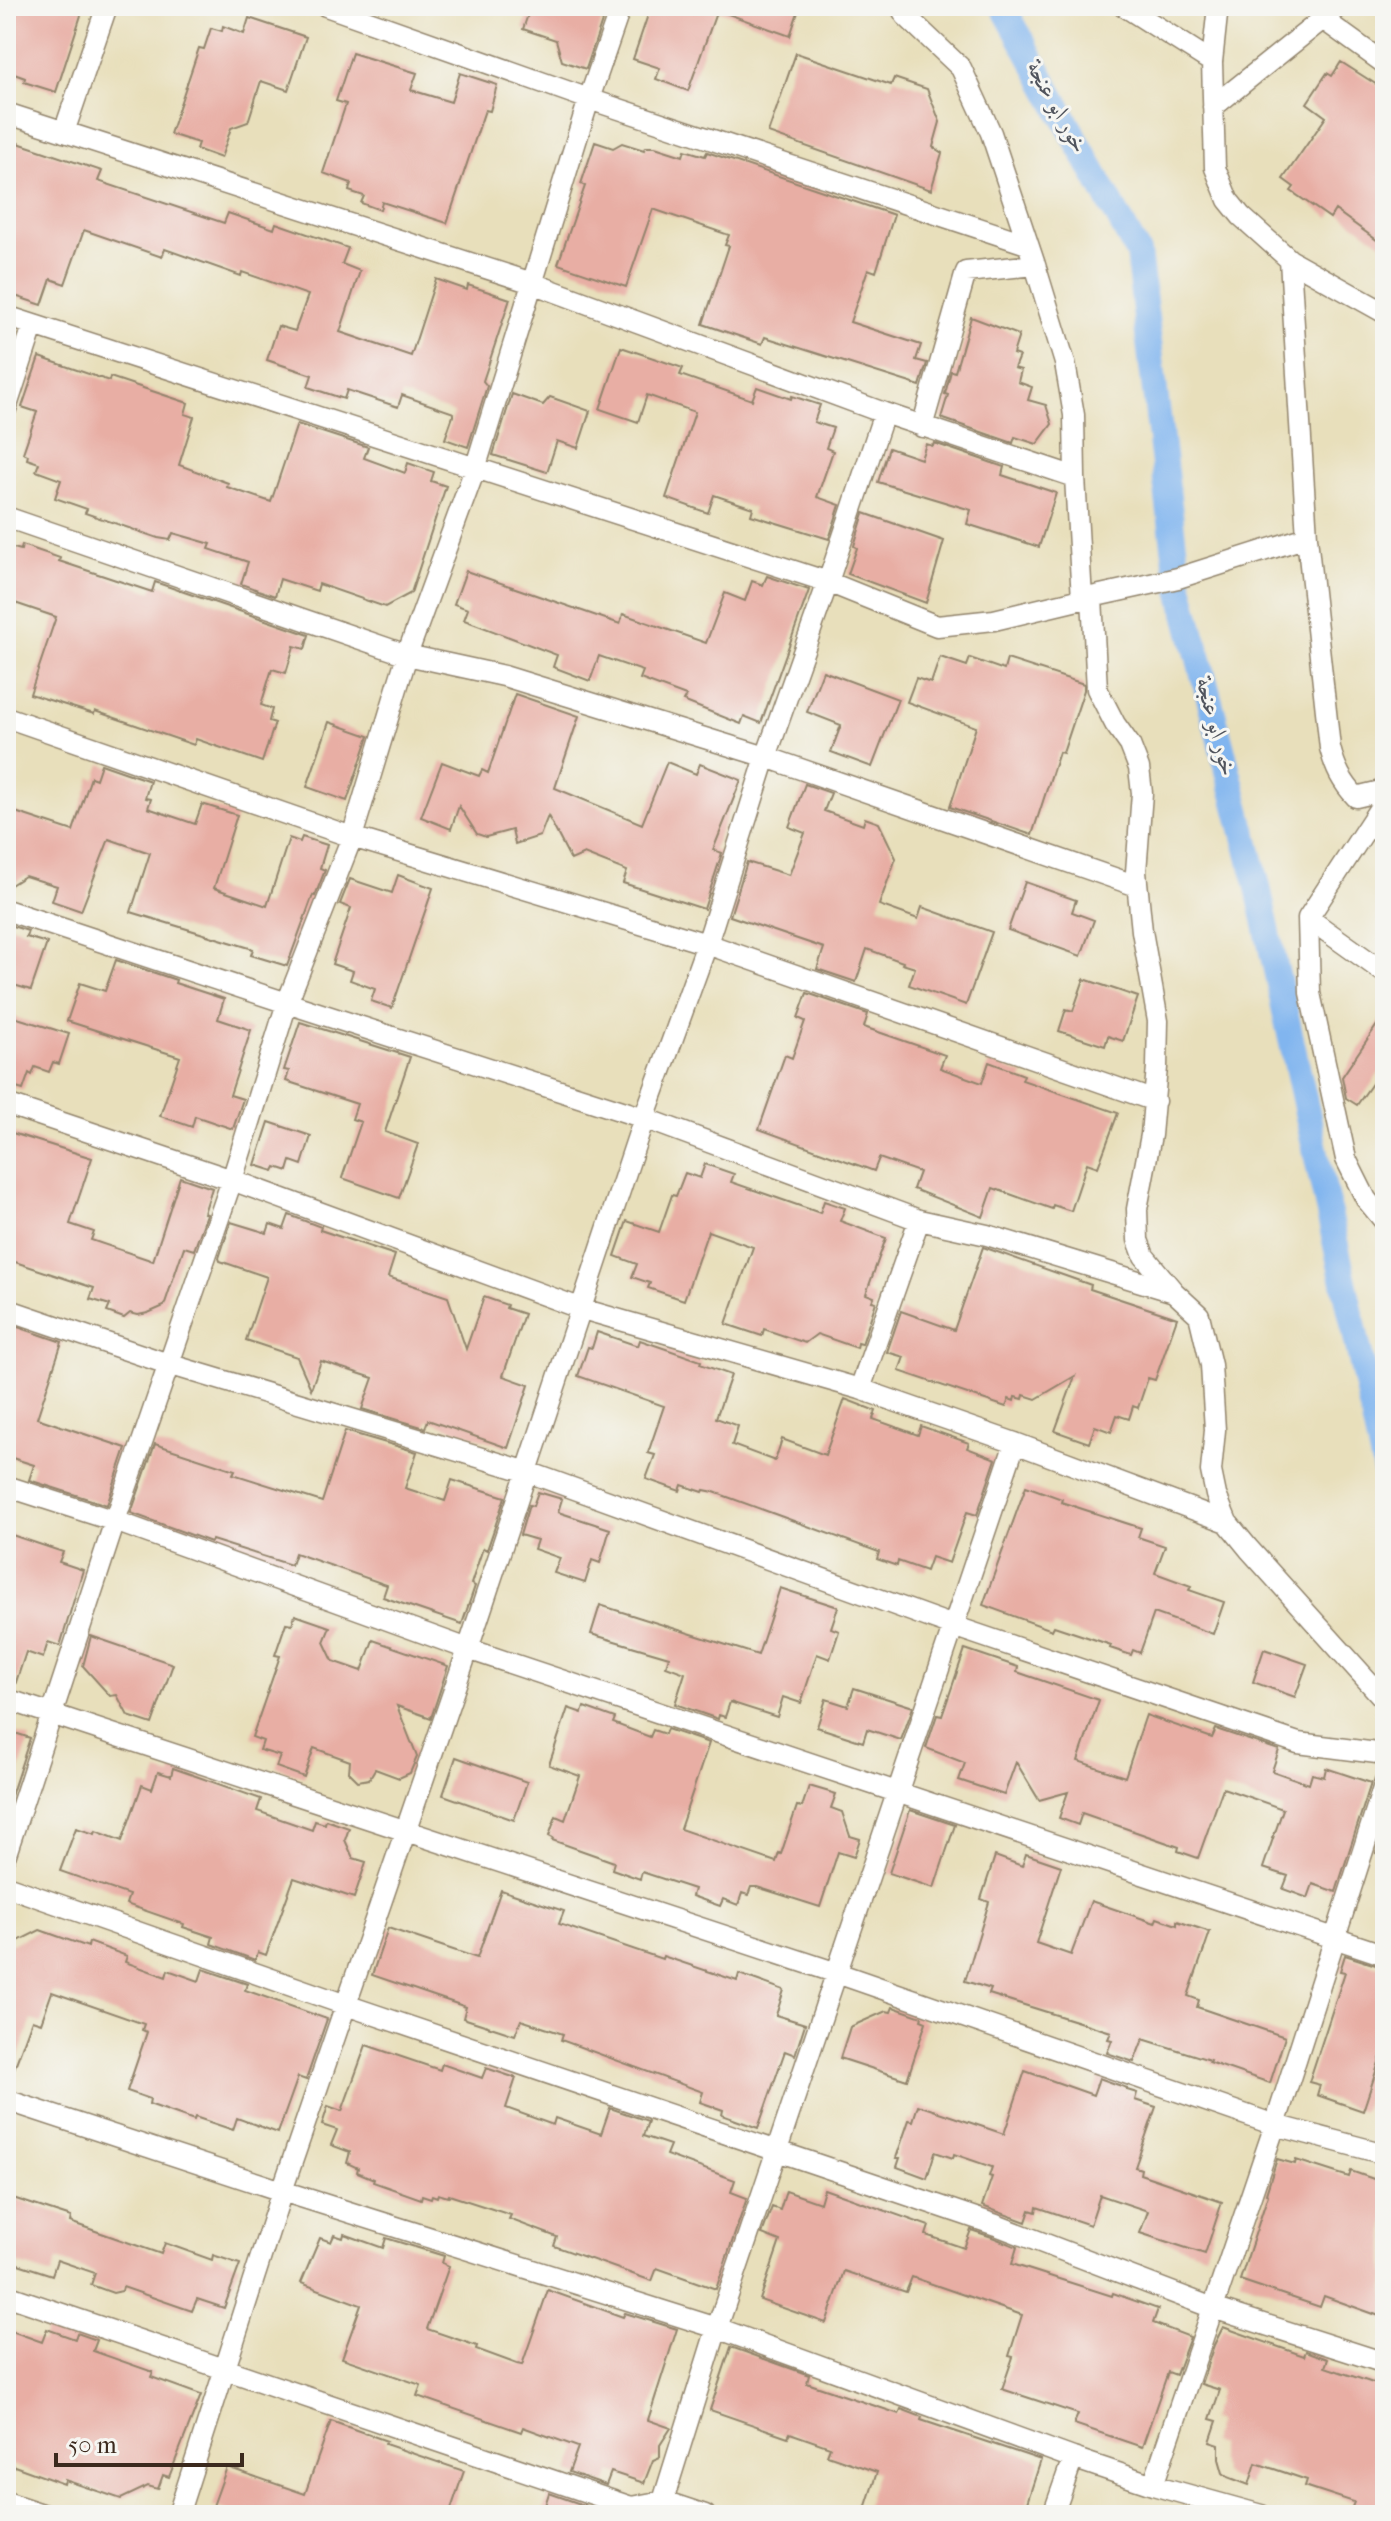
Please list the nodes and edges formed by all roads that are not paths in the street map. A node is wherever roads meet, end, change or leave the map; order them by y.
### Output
1 (107, 6) edge
2 (326, 6) edge
3 (621, 6) edge
4 (900, 6) edge
5 (1124, 6) edge
6 (1218, 6) edge
7 (1332, 13) edge
8 (1212, 62) junction
9 (1385, 64) edge
10 (589, 99) junction
11 (1213, 107) junction
12 (6, 113) edge
13 (64, 132) junction
14 (1027, 244) junction
15 (1290, 260) junction
16 (1035, 265) junction
17 (532, 283) junction
18 (1385, 313) edge
19 (6, 316) edge
20 (33, 326) junction
21 (6, 409) edge
22 (884, 413) junction
23 (922, 427) junction
24 (475, 469) junction
25 (1075, 477) junction
26 (6, 517) edge
27 (1307, 537) junction
28 (828, 582) junction
29 (1087, 598) junction
30 (407, 655) junction
31 (6, 717) edge
32 (766, 757) junction
33 (1385, 790) edge
34 (1385, 800) edge
35 (352, 837) junction
36 (1137, 886) junction
37 (6, 910) edge
38 (1308, 918) junction
39 (707, 944) junction
40 (1385, 973) edge
41 (287, 1003) junction
42 (1155, 1101) junction
43 (6, 1104) edge
44 (644, 1118) junction
45 (232, 1180) junction
46 (919, 1220) junction
47 (1385, 1222) edge
48 (1174, 1292) junction
49 (6, 1309) edge
50 (582, 1309) junction
51 (168, 1364) junction
52 (860, 1389) junction
53 (1015, 1443) junction
54 (528, 1472) junction
55 (6, 1486) edge
56 (115, 1521) junction
57 (1227, 1522) junction
58 (953, 1626) junction
59 (468, 1649) junction
60 (6, 1699) edge
61 (1385, 1700) edge
62 (52, 1714) junction
63 (1385, 1754) edge
64 (1385, 1782) edge
65 (898, 1792) junction
66 (405, 1831) junction
67 (6, 1854) edge
68 (6, 1886) edge
69 (1336, 1939) junction
70 (1385, 1955) edge
71 (837, 1973) junction
72 (346, 2005) junction
73 (6, 2100) edge
74 (1275, 2125) junction
75 (778, 2150) junction
76 (1385, 2154) edge
77 (282, 2191) junction
78 (6, 2295) edge
79 (1213, 2308) junction
80 (717, 2328) junction
81 (1385, 2363) edge
82 (225, 2370) junction
83 (1073, 2458) junction
84 (1153, 2485) junction
85 (663, 2501) junction
86 (6, 2502) edge
87 (630, 2511) edge
88 (45, 2515) edge
89 (178, 2515) edge
90 (705, 2515) edge
91 (1053, 2515) edge
92 (1261, 2515) edge

1 - 13 street
2 - 10 street
3 - 10 street
4 - 14 street
5 - 8 street
6 - 8 street
7 - 9 street
7 - 11 street
8 - 11 street
10 - 14 street
10 - 17 street
11 - 15 street
12 - 13 street
13 - 17 street
14 - 16 street
15 - 18 street
15 - 27 street
16 - 23 street
16 - 25 street
17 - 22 street
17 - 24 street
19 - 20 street
20 - 21 street
20 - 24 street
22 - 23 street
22 - 28 street
23 - 25 street
24 - 28 street
24 - 30 street
25 - 29 street
26 - 30 street
27 - 29 street
27 - 33 street
28 - 29 street
28 - 32 street
29 - 36 street
30 - 32 street
30 - 35 street
31 - 35 street
32 - 36 street
32 - 39 street
34 - 38 street
35 - 39 street
35 - 41 street
36 - 42 street
37 - 41 street
38 - 40 street
38 - 47 street
39 - 42 street
39 - 44 street
41 - 44 street
41 - 45 street
42 - 48 street
43 - 45 street
44 - 46 street
44 - 50 street
45 - 50 street
45 - 51 street
46 - 48 street
46 - 52 street
48 - 57 street
49 - 51 street
50 - 52 street
50 - 54 street
51 - 54 street
51 - 56 street
52 - 53 street
53 - 57 street
53 - 58 street
54 - 58 street
54 - 59 street
55 - 56 street
56 - 59 street
56 - 62 street
57 - 61 street
58 - 63 street
58 - 65 street
59 - 65 street
59 - 66 street
60 - 62 street
62 - 66 street
62 - 67 street
64 - 69 street
65 - 69 street
65 - 71 street
66 - 71 street
66 - 72 street
68 - 72 street
69 - 70 street
69 - 74 street
71 - 74 street
71 - 75 street
72 - 75 street
72 - 77 street
73 - 77 street
74 - 76 street
74 - 79 street
75 - 79 street
75 - 80 street
77 - 80 street
77 - 82 street
78 - 82 street
79 - 81 street
79 - 84 street
80 - 83 street
80 - 85 street
82 - 87 street
82 - 89 street
83 - 84 street
83 - 91 street
84 - 92 street
85 - 87 street
85 - 90 street
86 - 88 street

